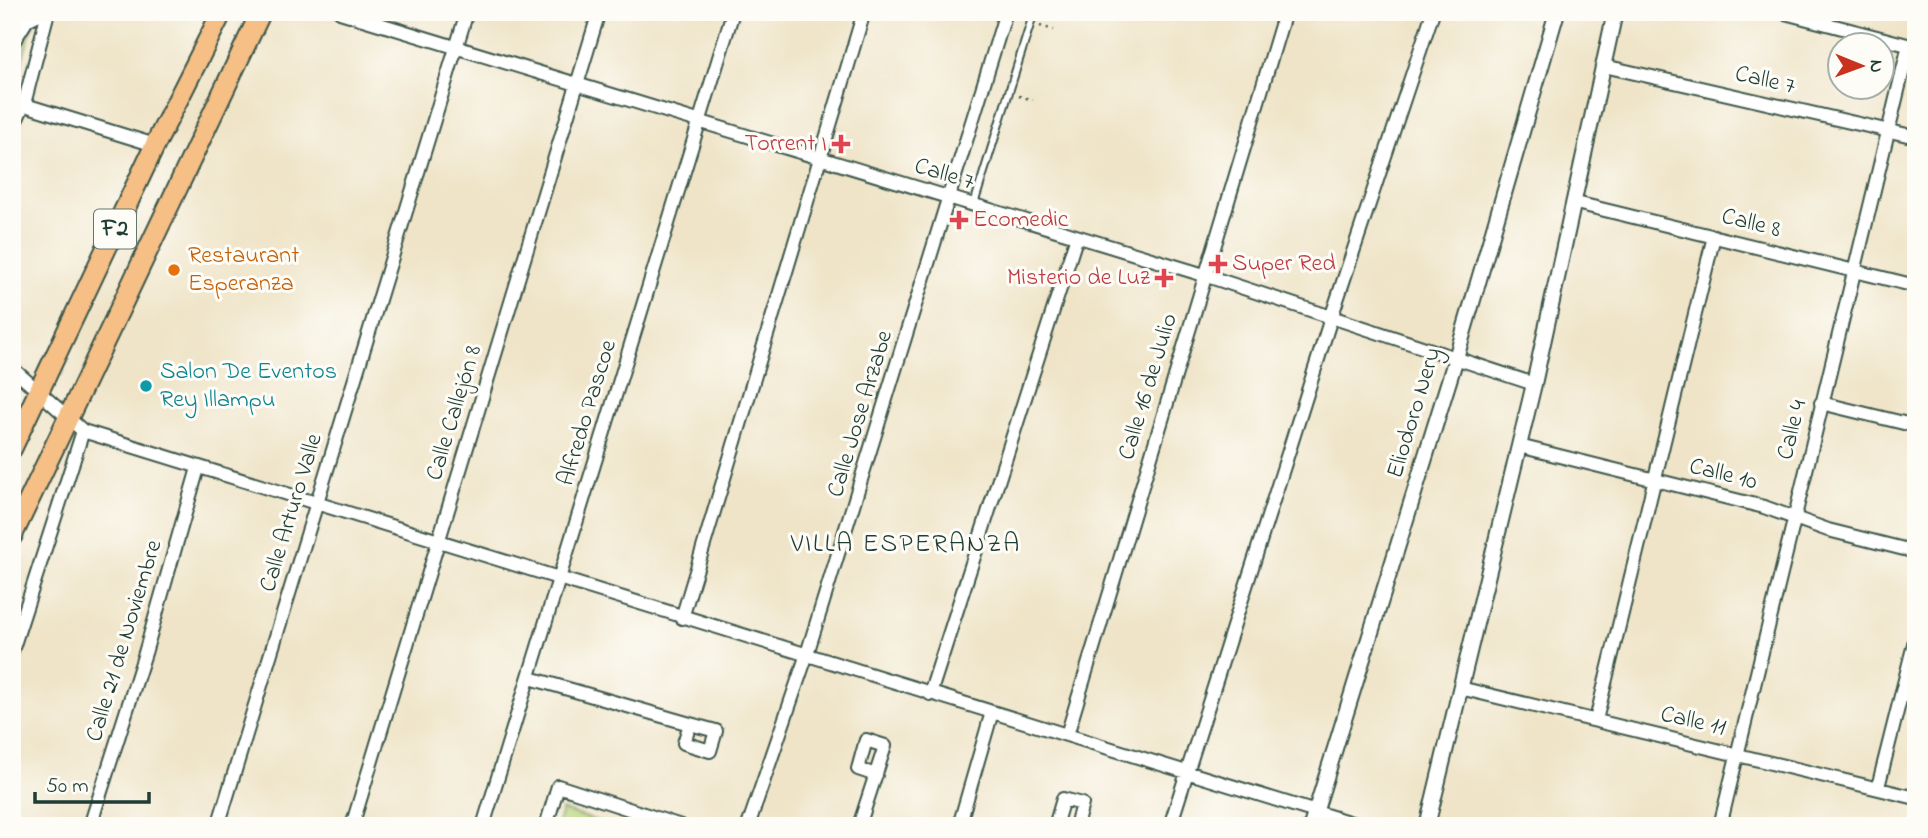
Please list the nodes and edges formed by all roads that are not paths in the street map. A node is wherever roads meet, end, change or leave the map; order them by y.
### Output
1 (46, 12) edge
2 (222, 12) edge
3 (261, 12) edge
4 (340, 12) edge
5 (467, 12) edge
6 (599, 12) edge
7 (733, 12) edge
8 (864, 12) edge
9 (1006, 12) edge
10 (1034, 12) edge
11 (1285, 12) edge
12 (1433, 12) edge
13 (1557, 12) edge
14 (1615, 12) edge
15 (1781, 12) edge
16 (12, 44) edge
17 (1912, 46) edge
18 (456, 47) junction
19 (1604, 66) junction
20 (578, 83) junction
21 (18, 103) edge
22 (700, 122) junction
23 (12, 128) edge
24 (1886, 130) junction
25 (1916, 137) edge
26 (155, 145) junction
27 (820, 160) junction
28 (950, 199) junction
29 (1576, 203) junction
30 (974, 206) junction
31 (1714, 236) junction
32 (1076, 239) junction
33 (1853, 270) junction
34 (1204, 275) junction
35 (1916, 286) edge
36 (1331, 318) junction
37 (1456, 358) junction
38 (12, 368) edge
39 (1534, 384) junction
40 (38, 391) junction
41 (1821, 403) junction
42 (69, 416) junction
43 (1916, 426) edge
44 (83, 431) junction
45 (1519, 446) junction
46 (12, 448) edge
47 (198, 468) junction
48 (1654, 480) junction
49 (318, 503) junction
50 (1793, 518) junction
51 (12, 536) edge
52 (438, 541) junction
53 (1916, 552) edge
54 (558, 580) junction
55 (682, 618) junction
56 (1916, 636) edge
57 (12, 651) edge
58 (807, 657) junction
59 (530, 678) junction
60 (1460, 688) junction
61 (930, 694) junction
62 (992, 712) junction
63 (1596, 720) junction
64 (690, 724) dead end
65 (1067, 735) junction
66 (1736, 754) junction
67 (1188, 773) junction
68 (876, 775) dead end
69 (1878, 787) junction
70 (1916, 798) edge
71 (1313, 819) edge
72 (90, 826) edge
73 (218, 826) edge
74 (352, 826) edge
75 (483, 826) edge
76 (546, 826) edge
77 (681, 826) edge
78 (748, 826) edge
79 (859, 826) edge
80 (959, 826) edge
81 (1055, 826) edge
82 (1076, 826) edge
83 (1170, 826) edge
84 (1361, 826) edge
85 (1427, 826) edge
86 (1720, 826) edge

1 - 16 street
1 - 21 street
2 - 26 highway, F2
3 - 42 highway, F2
4 - 18 street, Calle 7
5 - 18 street, Calle Arturo Valle
6 - 20 street, Calle Callejón 8
7 - 22 street, Alfredo Pascoe
8 - 27 street
9 - 28 street, Calle Jose Arzabe
10 - 30 lane
11 - 34 street, Calle 16 de Julio
12 - 36 street
13 - 37 street, Eliodoro Nery
14 - 19 street
15 - 17 street
17 - 24 street, Calle 4
18 - 20 street, Calle 7
18 - 49 street, Calle Arturo Valle
19 - 24 street, Calle 7
19 - 29 street
20 - 22 street, Calle 7
20 - 52 street, Calle Callejón 8
21 - 23 street
21 - 26 street
22 - 27 street, Calle 7
22 - 54 street, Alfredo Pascoe
24 - 25 street, Calle 7
24 - 33 street, Calle 4
26 - 40 highway, F2
27 - 28 street, Calle 7
27 - 55 street
28 - 30 street, Calle 7
28 - 58 street, Calle Jose Arzabe
29 - 31 street, Calle 8
29 - 39 street
30 - 32 street, Calle 7
31 - 33 street, Calle 8
31 - 48 street
32 - 34 street, Calle 7
32 - 61 street
33 - 35 street, Calle 8
33 - 41 street, Calle 4
34 - 36 street, Calle 7
34 - 65 street, Calle 16 de Julio
36 - 37 street, Calle 7
36 - 67 street
37 - 39 street, Calle 7
37 - 71 street, Eliodoro Nery
38 - 40 street
39 - 45 street
40 - 42 street
40 - 46 highway, F2
41 - 43 street
41 - 50 street, Calle 4
42 - 44 street
42 - 51 highway, F2
44 - 47 street
44 - 57 street
45 - 48 street, Calle 10
45 - 60 street
47 - 49 street
47 - 72 street, Calle 21 de Noviembre
48 - 50 street, Calle 10
48 - 63 street
49 - 52 street
49 - 73 street, Calle Arturo Valle
50 - 53 street, Calle 10
50 - 66 street, Calle 4
52 - 54 street
52 - 74 street, Calle Callejón 8
54 - 55 street
54 - 59 street, Alfredo Pascoe
55 - 58 street
56 - 69 street
58 - 61 street
58 - 78 street, Calle Jose Arzabe
59 - 64 street
59 - 75 street, Alfredo Pascoe
60 - 63 street, Calle 11
60 - 85 street
61 - 62 street
62 - 65 street
62 - 80 street
63 - 66 street, Calle 11
65 - 67 street
66 - 69 street, Calle 11
66 - 86 street, Calle 4
67 - 71 street
67 - 83 street
68 - 79 street
69 - 70 street, Calle 11
71 - 84 street
76 - 77 street
81 - 82 street

